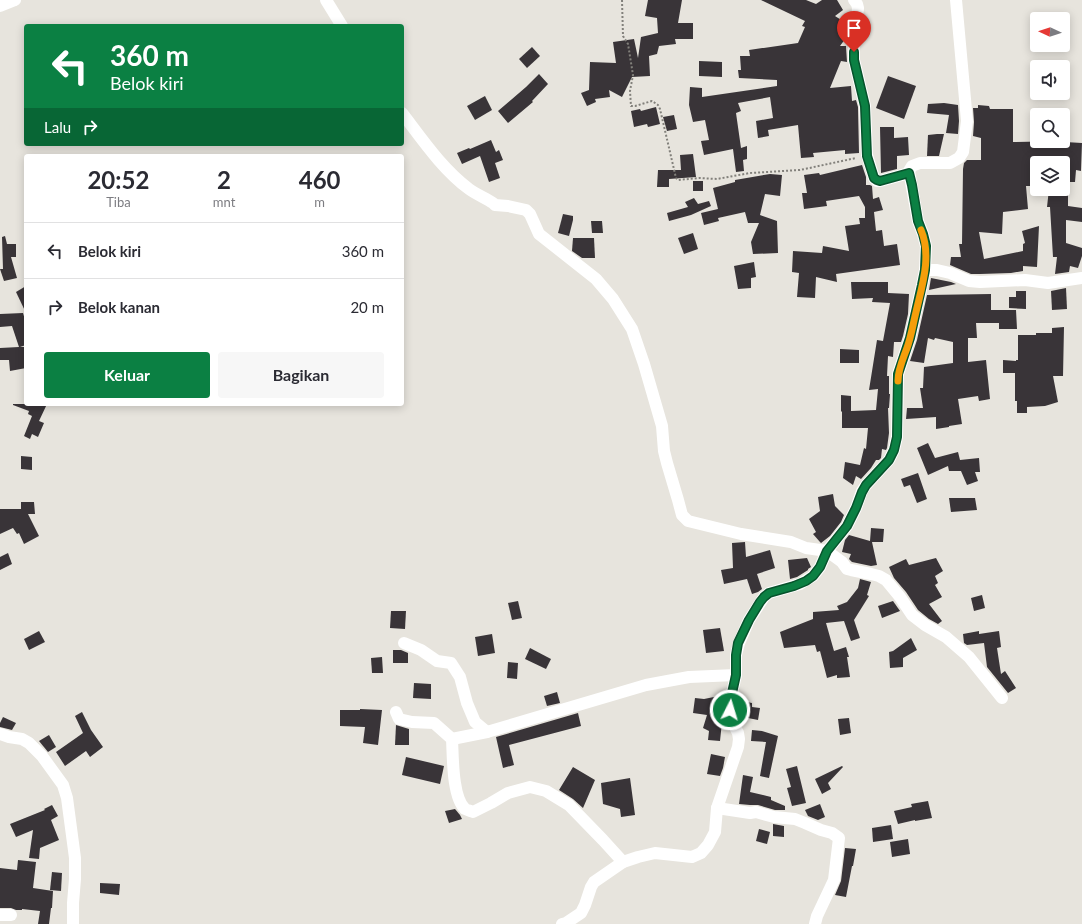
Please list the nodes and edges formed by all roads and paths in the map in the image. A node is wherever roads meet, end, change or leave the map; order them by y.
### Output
1 (15, 0) edge
2 (326, 0) edge
3 (622, 0) edge
4 (854, 0) edge
5 (956, 0) edge
6 (0, 6) edge
7 (341, 24) edge
8 (404, 116) edge
9 (867, 156) junction
10 (909, 173) junction
11 (925, 270) junction
12 (1082, 278) edge
13 (827, 551) junction
14 (404, 643) dead end
15 (736, 675) junction
16 (1002, 698) dead end
17 (396, 712) dead end
18 (487, 732) junction
19 (1, 736) edge
20 (452, 739) junction
21 (717, 808) junction
22 (623, 862) junction
23 (73, 924) edge
24 (562, 924) edge
25 (815, 924) edge

1 - 6 street
2 - 7 street
3 - 9 path
4 - 9 street
5 - 10 street
8 - 13 street
9 - 10 street
10 - 11 street
11 - 12 street
11 - 13 street
13 - 15 street
13 - 16 street
14 - 18 street
15 - 18 street
15 - 21 street
17 - 20 street
18 - 20 street
19 - 23 street
20 - 22 street
21 - 22 street
21 - 25 street
22 - 24 street

